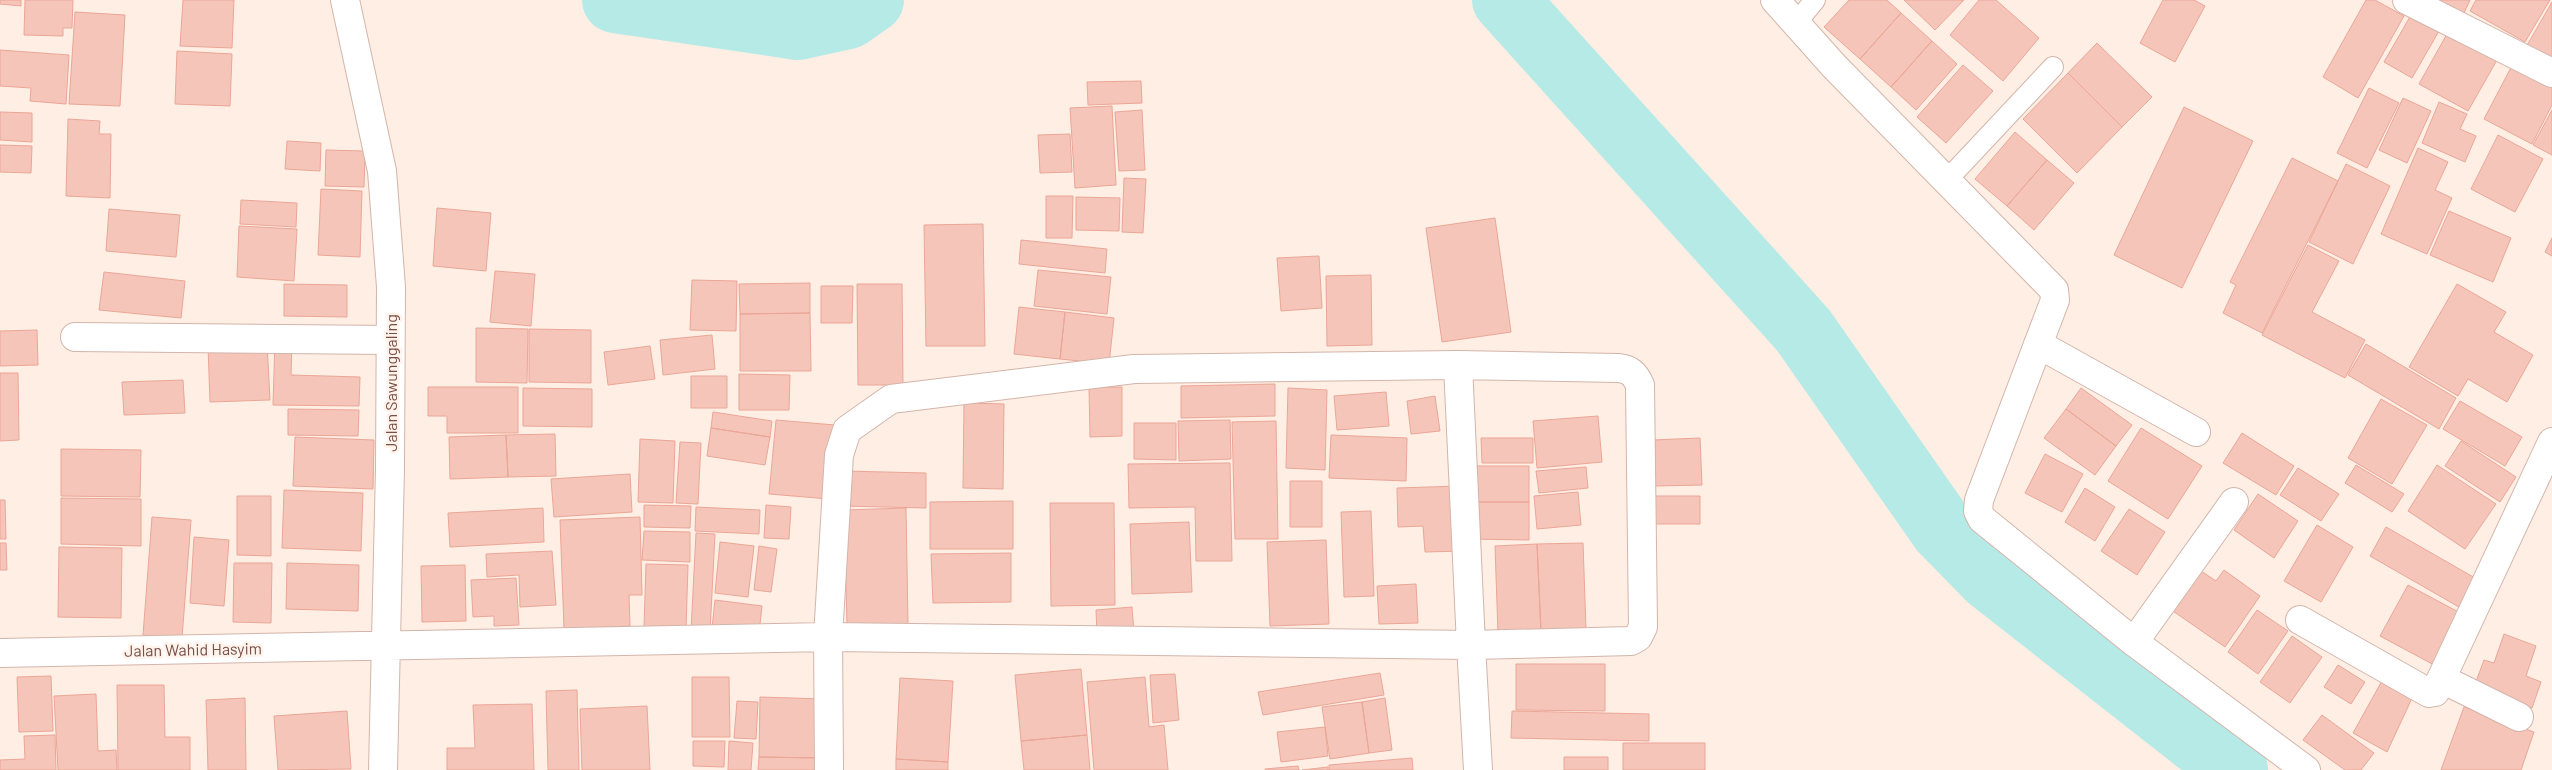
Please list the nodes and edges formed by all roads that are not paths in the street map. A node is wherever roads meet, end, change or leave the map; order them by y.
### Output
1 (345, 0) edge
2 (1775, 0) edge
3 (1815, 0) edge
4 (2407, 0) edge
5 (1796, 23) junction
6 (2053, 67) dead end
7 (2552, 73) edge
8 (1946, 181) junction
9 (75, 336) dead end
10 (390, 340) junction
11 (2038, 344) junction
12 (1458, 364) junction
13 (2196, 432) dead end
14 (2552, 442) edge
15 (2234, 502) dead end
16 (2300, 620) dead end
17 (828, 637) junction
18 (2134, 642) junction
19 (1471, 645) junction
20 (386, 646) junction
21 (0, 653) edge
22 (2442, 679) junction
23 (2519, 717) dead end
24 (383, 770) edge
25 (829, 770) edge
26 (1478, 770) edge
27 (2306, 770) edge

1 - 10 street, Jalan Sawunggaling
2 - 5 street
3 - 5 lane
4 - 7 street
5 - 8 street
6 - 8 lane
8 - 11 street
9 - 10 street
10 - 20 street, Jalan Sawunggaling
11 - 13 street
11 - 18 street
12 - 17 street
12 - 19 street
12 - 19 street, Jalan Wahid Hasyim
14 - 22 street
15 - 18 street
16 - 22 street
17 - 19 street, Jalan Wahid Hasyim
17 - 20 street, Jalan Wahid Hasyim
17 - 25 street
18 - 27 street
19 - 26 street
20 - 21 street, Jalan Wahid Hasyim
20 - 24 street, Jalan Sawunggaling
22 - 23 street

